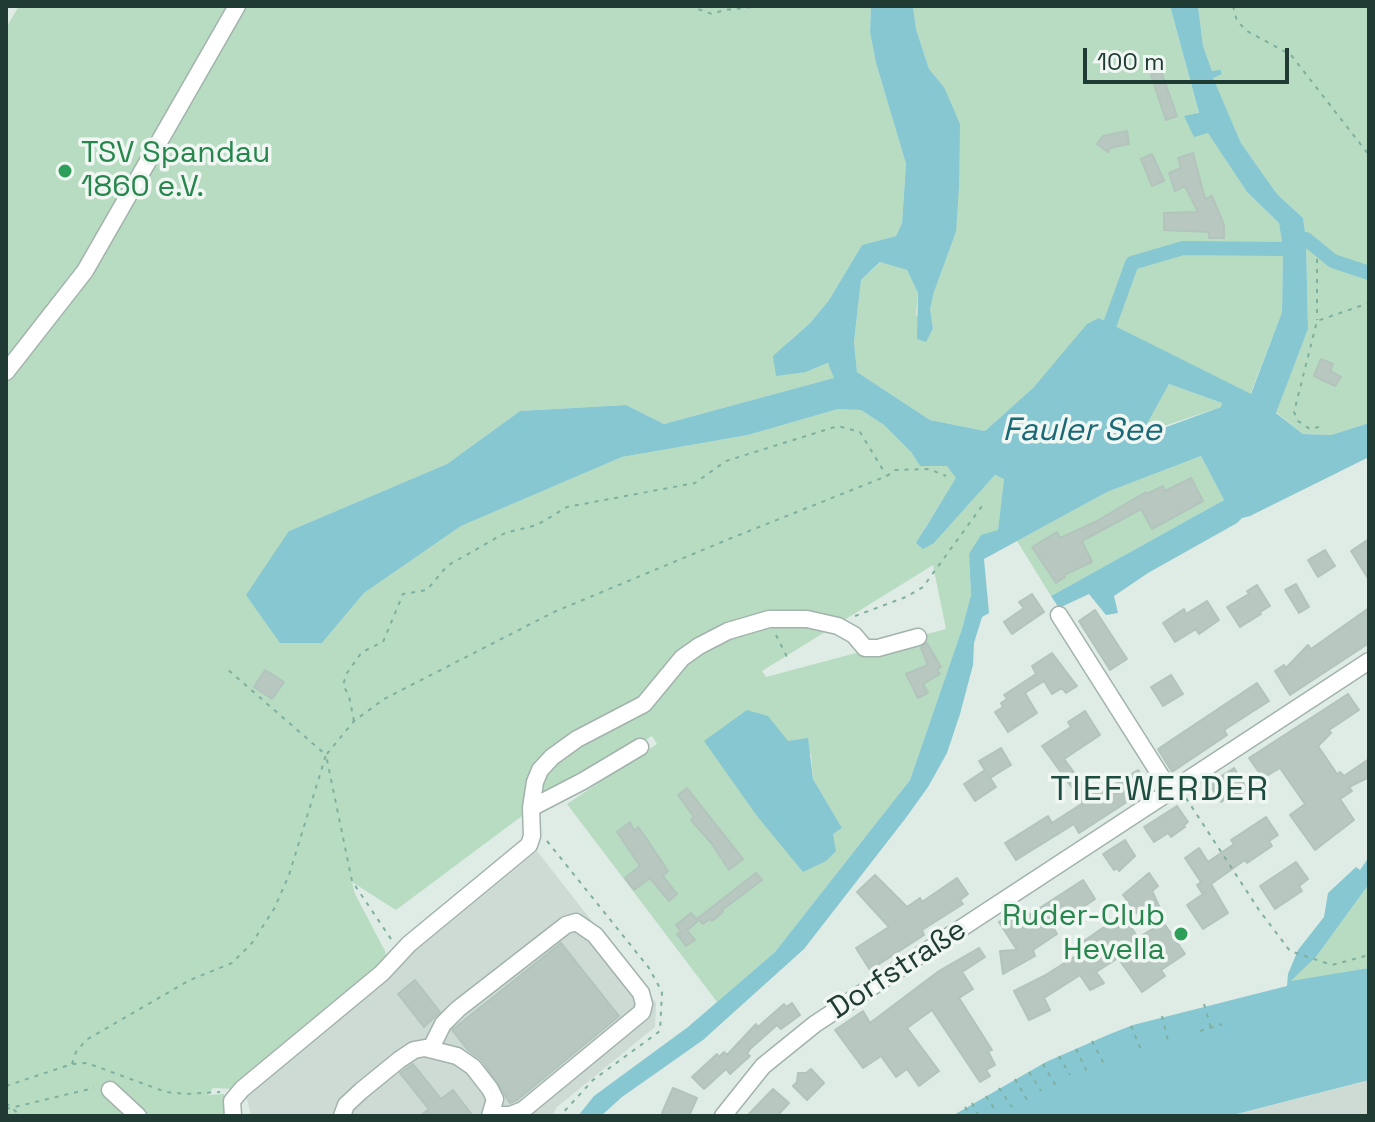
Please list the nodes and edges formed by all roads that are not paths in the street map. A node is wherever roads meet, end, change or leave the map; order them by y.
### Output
1 (237, 6) edge
2 (6, 372) edge
3 (1059, 615) dead end
4 (918, 637) dead end
5 (1369, 661) edge
6 (640, 747) dead end
7 (1175, 789) junction
8 (531, 808) junction
9 (431, 1048) junction
10 (110, 1090) road end
11 (490, 1115) edge
12 (138, 1116) edge
13 (233, 1116) edge
14 (342, 1116) edge
15 (723, 1116) edge

1 - 2 street
3 - 7 street
4 - 8 street
5 - 7 street, Dorfstraße
6 - 8 street
7 - 15 street, Dorfstraße
8 - 13 street
9 - 11 street
9 - 11 street
9 - 14 street
10 - 12 street

